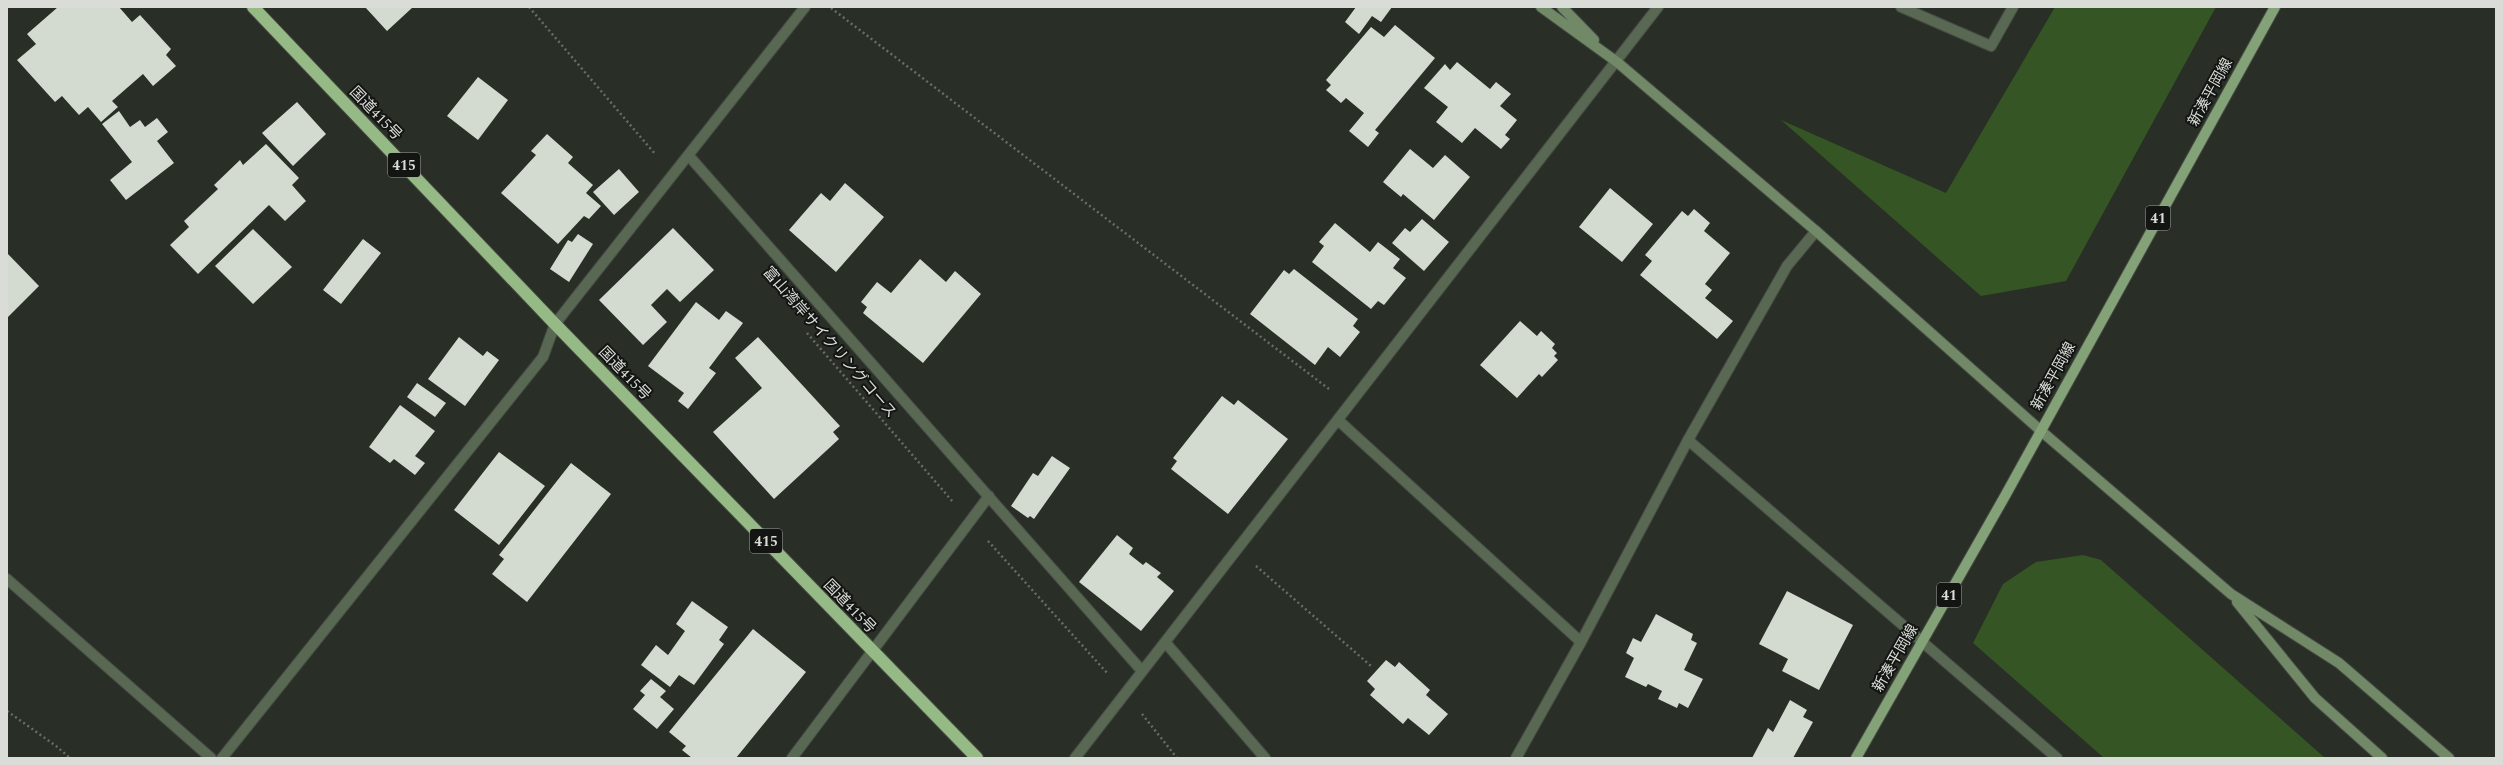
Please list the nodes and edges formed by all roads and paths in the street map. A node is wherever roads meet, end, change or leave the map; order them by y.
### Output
1 (253, 7) edge
2 (529, 7) edge
3 (805, 7) edge
4 (829, 7) edge
5 (1541, 7) edge
6 (1562, 7) edge
7 (1658, 7) edge
8 (1901, 7) edge
9 (2013, 7) edge
10 (2275, 7) edge
11 (1617, 62) junction
12 (689, 156) junction
13 (661, 161) dead end
14 (1816, 231) junction
15 (555, 324) junction
16 (804, 328) dead end
17 (1350, 405) junction
18 (1338, 420) junction
19 (2040, 430) junction
20 (1688, 440) junction
21 (989, 496) junction
22 (954, 503) dead end
23 (987, 540) dead end
24 (1237, 550) junction
25 (7, 579) edge
26 (2231, 594) junction
27 (1165, 642) junction
28 (1582, 642) junction
29 (1922, 642) junction
30 (872, 651) junction
31 (1371, 666) dead end
32 (1142, 671) junction
33 (1108, 674) dead end
34 (7, 711) edge
35 (1143, 715) dead end
36 (70, 758) edge
37 (211, 758) edge
38 (222, 758) edge
39 (792, 758) edge
40 (977, 758) edge
41 (1075, 758) edge
42 (1177, 758) edge
43 (1265, 758) edge
44 (1516, 758) edge
45 (1856, 758) edge
46 (2057, 758) edge
47 (2382, 758) edge
48 (2449, 758) edge

1 - 15 highway, 国道415号 / 415
2 - 13 path
3 - 12 street
4 - 17 path
5 - 11 street
6 - 11 street
7 - 11 street
8 - 9 street
10 - 19 main road, 新湊平岡線 / 41
11 - 14 street
11 - 17 street
12 - 15 street
12 - 21 street
14 - 19 street
14 - 20 street
15 - 30 highway, 国道415号 / 415
15 - 38 street
16 - 22 path, 富山湾岸サイクリングコース
17 - 18 street
18 - 24 street
18 - 28 street
19 - 26 street
19 - 29 main road, 新湊平岡線 / 41
20 - 28 street
20 - 29 street
21 - 30 street
21 - 32 street
23 - 33 path
24 - 27 street
24 - 31 path
25 - 37 street
26 - 47 street
26 - 48 street
27 - 32 street
27 - 43 street
28 - 44 street
29 - 45 main road, 新湊平岡線 / 41
29 - 46 street
30 - 39 street
30 - 40 highway, 国道415号 / 415
32 - 41 street
34 - 36 path
35 - 42 path

